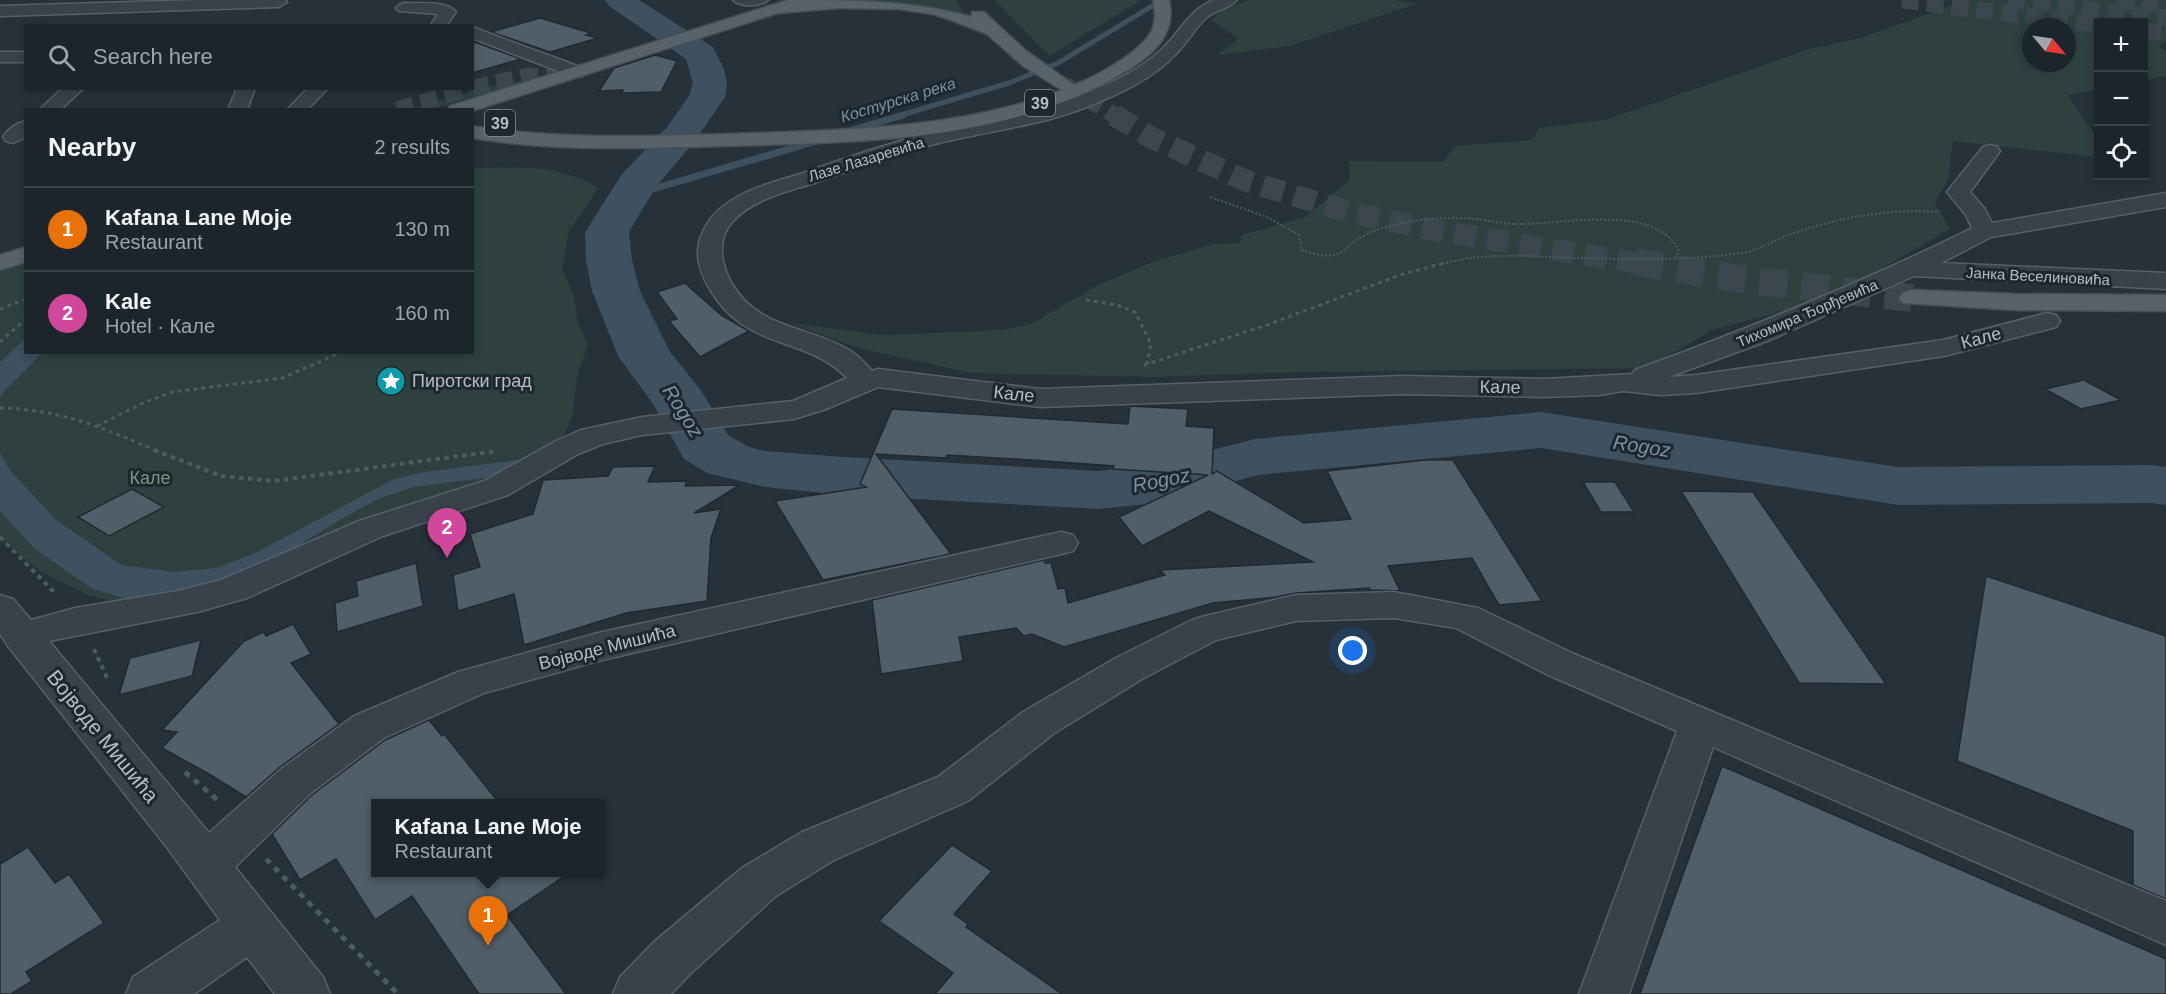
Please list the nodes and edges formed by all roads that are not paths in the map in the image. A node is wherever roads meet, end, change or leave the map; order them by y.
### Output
1 (741, 0) edge
2 (760, 0) edge
3 (804, 0) edge
4 (964, 0) edge
5 (1229, 0) edge
6 (279, 2) dead end
7 (786, 3) edge
8 (1162, 3) edge
9 (402, 9) edge
10 (0, 10) edge
11 (754, 16) junction
12 (441, 24) edge
13 (992, 30) junction
14 (474, 33) edge
15 (0, 57) edge
16 (24, 57) edge
17 (577, 72) junction
18 (1060, 83) tunnel mouth
19 (526, 88) junction
20 (73, 90) edge
21 (245, 90) edge
22 (317, 90) edge
23 (50, 108) edge
24 (238, 108) edge
25 (298, 108) edge
26 (463, 108) edge
27 (474, 115) edge
28 (496, 121) junction
29 (474, 132) edge
30 (554, 142) junction
31 (1990, 151) dead end
32 (2166, 200) edge
33 (1981, 222) junction
34 (24, 246) edge
35 (0, 253) edge
36 (24, 255) edge
37 (0, 263) edge
38 (1910, 269) junction
39 (2166, 281) edge
40 (1912, 298) tunnel mouth
41 (2166, 303) edge
42 (2047, 321) dead end
43 (865, 380) junction
44 (1623, 382) junction
45 (1061, 543) dead end
46 (11, 622) edge
47 (1700, 723) junction
48 (206, 865) junction
49 (2166, 922) edge
50 (253, 926) junction
51 (152, 994) edge
52 (305, 994) edge
53 (638, 994) edge
54 (1604, 994) edge

1 - 2 street
3 - 7 main road, 39
4 - 13 main road
5 - 43 street, Лазе Лазаревића
6 - 10 street
7 - 11 main road, 39
8 - 30 main road, 39
9 - 12 street
11 - 13 main road, 39
11 - 17 main road, 39
13 - 18 main road
14 - 17 street
15 - 16 street
17 - 19 main road, 39
19 - 26 main road, 39
19 - 28 main road, 39
20 - 23 street
21 - 24 street
22 - 25 street
27 - 28 main road
28 - 30 main road, 39
29 - 30 main road, 39
31 - 33 street
32 - 33 street, Тихомира Ђорђевића
33 - 38 street, Тихомира Ђорђевића
34 - 35 main road
36 - 37 main road
38 - 39 street, Јанка Веселиновића
38 - 44 street, Тихомира Ђорђевића
40 - 41 main road
42 - 44 street, Кале
43 - 44 street, Кале
43 - 46 street, Кале
45 - 48 street, Војводе Мишића
46 - 48 street, Војводе Мишића
47 - 49 street
47 - 53 street
47 - 54 street
48 - 50 street, Војводе Мишића
50 - 51 street
50 - 52 street, Војводе Мишића

